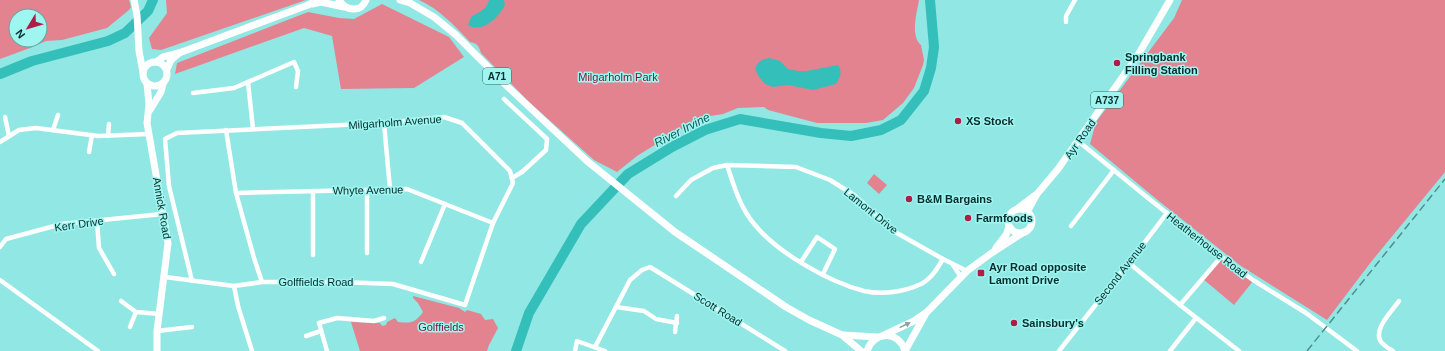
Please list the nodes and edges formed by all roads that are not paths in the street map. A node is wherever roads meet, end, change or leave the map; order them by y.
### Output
1 (134, 0) edge
2 (317, 0) edge
3 (339, 0) edge
4 (400, 0) edge
5 (1075, 0) edge
6 (1170, 0) edge
7 (367, 1) edge
8 (308, 5) junction
9 (344, 7) junction
10 (1066, 22) dead end
11 (139, 51) junction
12 (179, 53) junction
13 (154, 62) junction
14 (167, 69) junction
15 (143, 72) junction
16 (248, 82) junction
17 (147, 84) junction
18 (163, 84) junction
19 (296, 87) dead end
20 (193, 93) dead end
21 (504, 99) dead end
22 (148, 113) junction
23 (58, 115) dead end
24 (4, 118) dead end
25 (384, 123) junction
26 (109, 124) dead end
27 (253, 129) junction
28 (53, 130) junction
29 (226, 130) junction
30 (149, 134) junction
31 (92, 135) junction
32 (9, 136) junction
33 (108, 136) junction
34 (165, 139) joint
35 (1078, 141) junction
36 (0, 142) edge
37 (89, 152) dead end
38 (727, 165) junction
39 (1114, 170) junction
40 (512, 178) junction
41 (390, 189) junction
42 (367, 190) junction
43 (313, 191) junction
44 (236, 193) junction
45 (1037, 194) junction
46 (676, 196) dead end
47 (445, 204) junction
48 (1017, 209) junction
49 (1027, 212) junction
50 (1167, 213) junction
51 (162, 214) junction
52 (97, 221) junction
53 (493, 223) junction
54 (1071, 226) dead end
55 (1009, 227) junction
56 (1024, 232) junction
57 (0, 247) edge
58 (993, 252) junction
59 (367, 253) dead end
60 (313, 255) dead end
61 (1221, 257) junction
62 (943, 259) junction
63 (421, 262) dead end
64 (801, 262) junction
65 (1129, 263) junction
66 (953, 265) junction
67 (967, 271) junction
68 (114, 274) dead end
69 (822, 274) junction
70 (165, 277) junction
71 (961, 277) junction
72 (0, 280) edge
73 (192, 281) junction
74 (262, 282) junction
75 (234, 286) junction
76 (121, 301) dead end
77 (1399, 301) dead end
78 (1180, 305) junction
79 (616, 307) junction
80 (136, 312) junction
81 (927, 312) junction
82 (160, 314) junction
83 (677, 316) dead end
84 (384, 318) dead end
85 (1196, 318) junction
86 (676, 323) junction
87 (130, 327) dead end
88 (192, 327) dead end
89 (157, 331) junction
90 (321, 331) junction
91 (675, 332) dead end
92 (842, 335) junction
93 (306, 336) dead end
94 (879, 336) junction
95 (595, 347) junction
96 (98, 351) edge
97 (156, 351) edge
98 (252, 351) edge
99 (327, 351) edge
100 (574, 351) edge
101 (605, 351) edge
102 (785, 351) edge
103 (861, 351) edge
104 (867, 351) edge
105 (905, 351) edge
106 (1058, 351) edge
107 (1170, 351) edge
108 (1239, 351) edge
109 (1357, 351) edge
110 (1393, 351) edge

1 - 11 main road
2 - 8 main road
3 - 9 main road
4 - 92 main road, A71
5 - 10 street
6 - 35 main road, Ayr Road / A737
7 - 9 main road
8 - 9 main road
8 - 12 main road
11 - 13 main road
11 - 15 main road
12 - 13 main road
12 - 14 main road
13 - 14 main road
13 - 15 main road
14 - 18 main road
15 - 17 main road
16 - 19 street
16 - 20 street
16 - 27 street
17 - 18 main road
17 - 22 main road, Annick Road
18 - 22 main road
21 - 40 street
22 - 30 main road, Annick Road
23 - 28 street
24 - 32 street
25 - 27 street, Milgarholm Avenue
25 - 40 street, Milgarholm Avenue
25 - 41 street
26 - 33 street
27 - 29 street, Milgarholm Avenue
28 - 31 street
28 - 32 street
29 - 34 street, Milgarholm Avenue
29 - 44 street
30 - 33 street
30 - 51 main road, Annick Road
31 - 33 street
31 - 37 street
32 - 36 street
34 - 73 street, Annick Road
35 - 39 street, Heatherhouse Road
35 - 45 main road, Ayr Road / A737
38 - 46 street, Lamont Drive
38 - 62 street, Lamont Drive
38 - 64 street
39 - 50 street, Heatherhouse Road
39 - 54 street
40 - 53 street
41 - 42 street, Whyte Avenue
41 - 47 street, Whyte Avenue
42 - 43 street, Whyte Avenue
42 - 59 street
43 - 44 street, Whyte Avenue
43 - 60 street
44 - 74 street
45 - 48 main road, Ayr Road / A737
45 - 49 main road, Ayr Road / A737
47 - 53 street, Whyte Avenue
47 - 63 street
48 - 49 main road
48 - 55 main road, A737
49 - 56 main road
50 - 61 street, Heatherhouse Road
50 - 65 street, Second Avenue
51 - 52 street, Kerr Drive
51 - 70 main road, Annick Road
52 - 57 street, Kerr Drive
52 - 68 street
53 - 74 street, Golffields Road
55 - 56 main road
55 - 58 main road, A737
56 - 58 main road, A737
58 - 67 main road, A737
61 - 78 street
61 - 109 street, Heatherhouse Road
62 - 66 street, Lamont Drive
62 - 69 street
64 - 69 street
64 - 69 street
65 - 78 street
65 - 106 street, Second Avenue
66 - 67 street, Lamont Drive
66 - 71 street, Lamont Drive
67 - 71 main road, A737
70 - 73 street, Golffields Road
70 - 82 main road, Annick Road
71 - 81 main road, A737
72 - 96 street
73 - 75 street, Golffields Road
74 - 75 street, Golffields Road
75 - 98 street
76 - 80 street
77 - 110 street
78 - 85 street
79 - 86 street
79 - 95 street
79 - 102 street, Scott Road
80 - 82 street
80 - 87 street
94 -> 81 main road, A737
81 - 105 main road, A737
82 - 89 main road, Annick Road
83 - 86 street
84 - 90 street
85 - 107 street
85 - 108 street
86 - 91 street
88 - 89 street
89 - 97 main road, Annick Road
90 - 93 street
90 - 99 street
92 - 94 main road, A71
92 - 103 main road, A71
94 - 104 main road
94 - 105 main road
95 - 100 street
95 - 101 street

